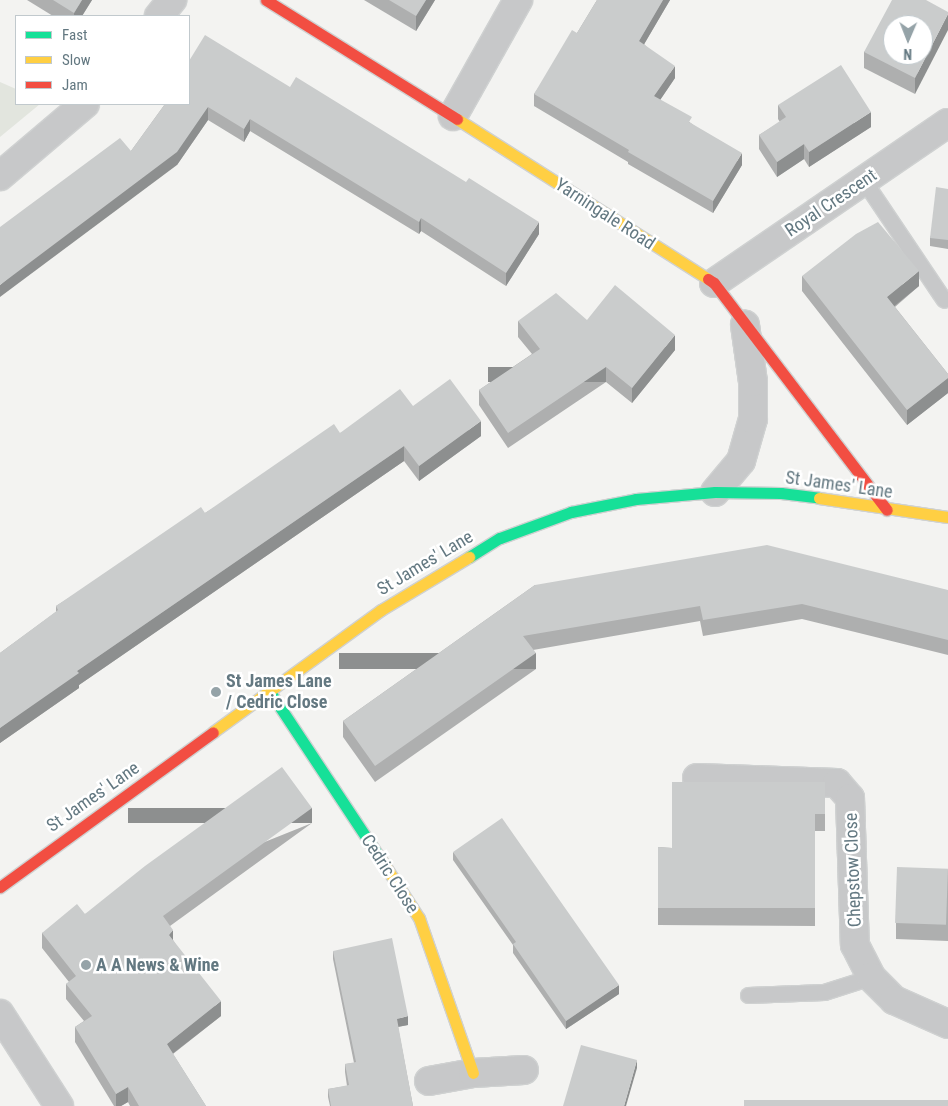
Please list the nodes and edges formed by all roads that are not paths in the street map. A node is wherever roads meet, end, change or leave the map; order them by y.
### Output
1 (172, 0) edge
2 (266, 0) edge
3 (518, 0) edge
4 (160, 15) edge
5 (84, 105) edge
6 (454, 116) junction
7 (948, 123) edge
8 (0, 176) edge
9 (864, 181) junction
10 (714, 283) junction
11 (944, 300) dead end
12 (745, 325) junction
13 (715, 492) junction
14 (887, 510) junction
15 (948, 517) edge
16 (270, 692) junction
17 (696, 778) dead end
18 (0, 887) edge
19 (870, 976) junction
20 (748, 995) dead end
21 (0, 1014) edge
22 (948, 1024) edge
23 (524, 1070) dead end
24 (473, 1073) junction
25 (429, 1081) dead end
26 (59, 1106) edge

1 - 4 street
2 - 6 street, Yarningale Road
3 - 6 street
5 - 8 street
6 - 10 street, Yarningale Road
7 - 9 street, Royal Crescent
9 - 10 street, Royal Crescent
9 - 11 lane
10 - 12 street, Yarningale Road
12 - 13 street, Yarningale Road
12 - 14 street, Yarningale Road
13 - 14 street, St James' Lane
13 - 16 street, St James' Lane
14 - 15 street, St James' Lane
16 - 18 street, St James' Lane
16 - 24 street, Cedric Close
17 - 19 street, Chepstow Close
19 - 20 lane
19 - 22 street, Chepstow Close
21 - 26 street
23 - 24 street
24 - 25 street

